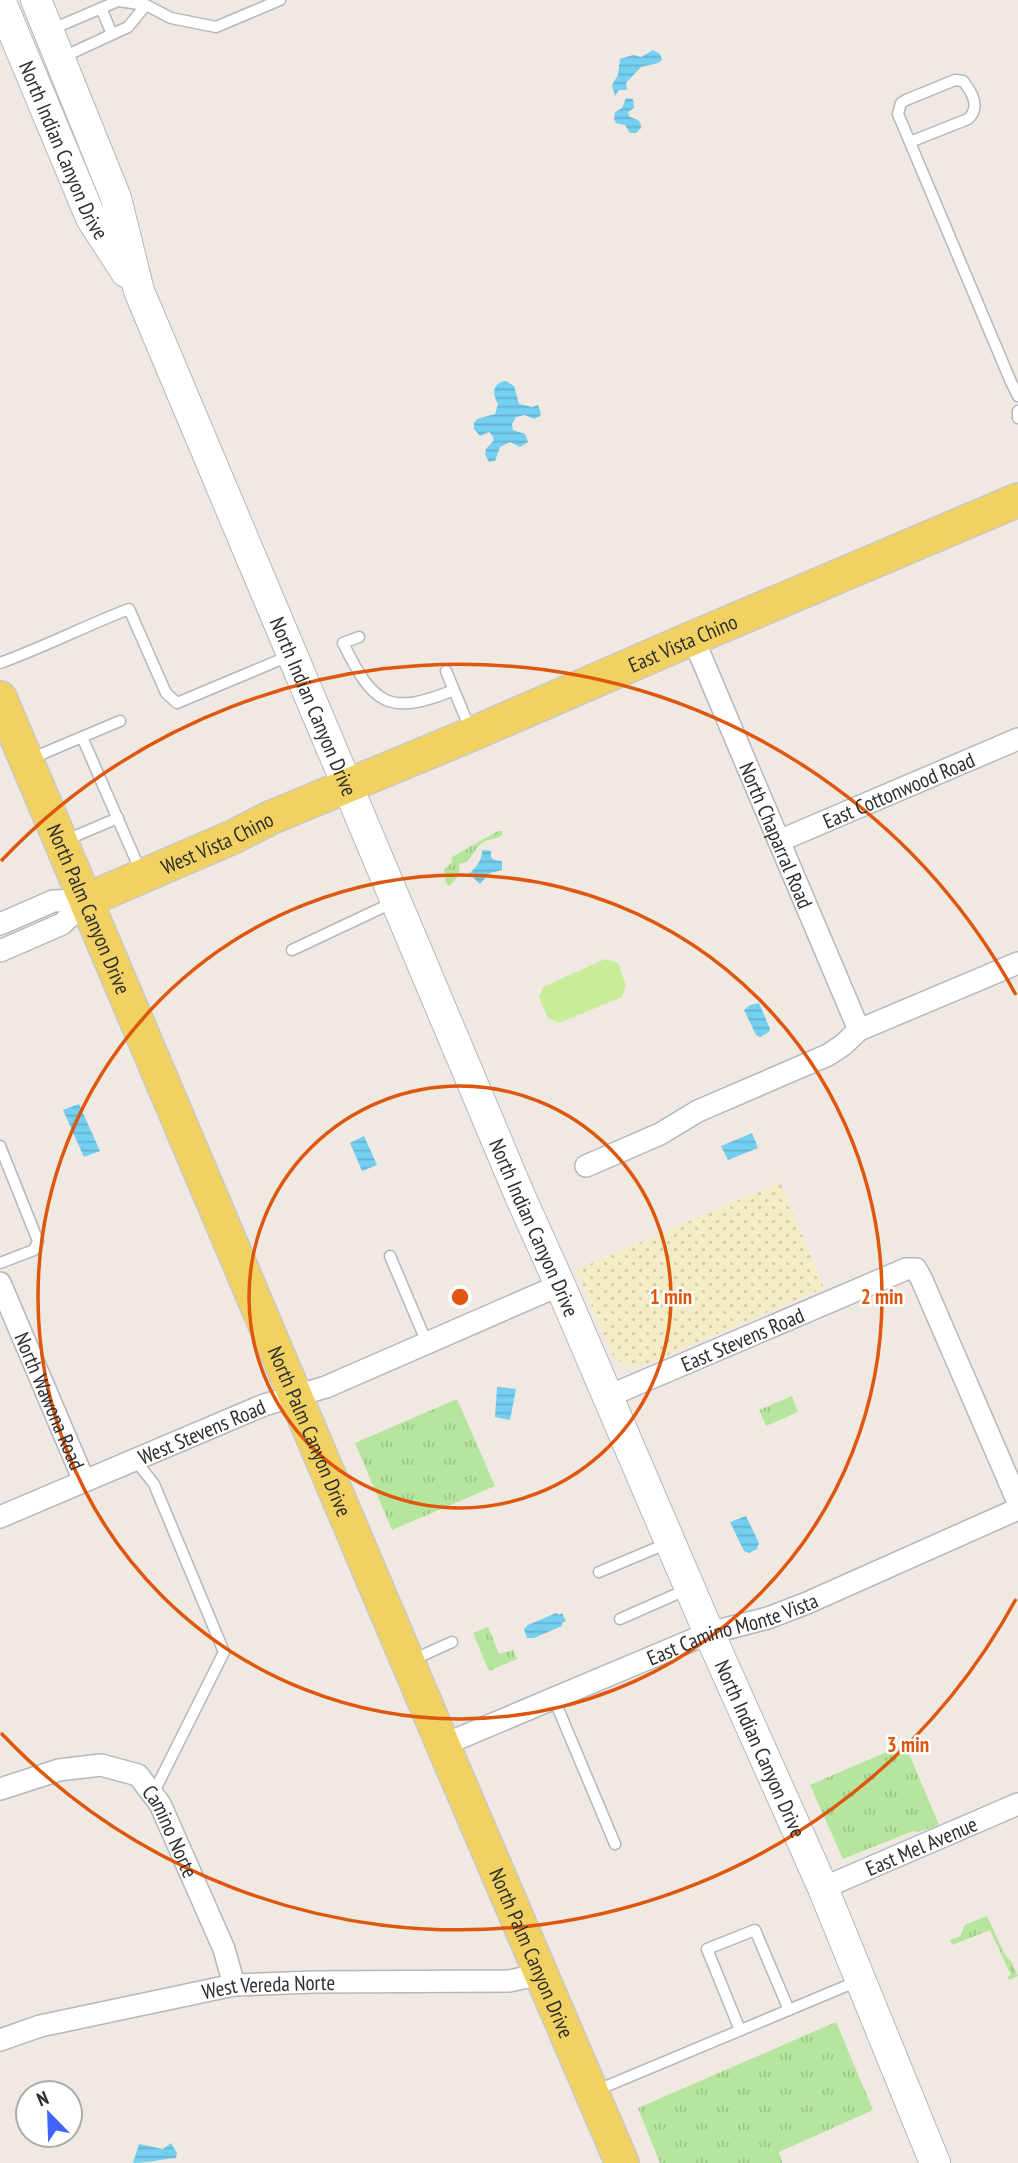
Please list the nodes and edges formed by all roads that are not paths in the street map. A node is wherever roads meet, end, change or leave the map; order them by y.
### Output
1 (0, 0) edge
2 (36, 0) edge
3 (280, 0) edge
4 (146, 5) junction
5 (101, 8) junction
6 (50, 30) junction
7 (112, 34) junction
8 (61, 58) junction
9 (910, 142) junction
10 (139, 292) junction
11 (1018, 395) edge
12 (1018, 411) edge
13 (1018, 418) edge
14 (1018, 500) edge
15 (359, 637) dead end
16 (693, 638) junction
17 (292, 655) junction
18 (0, 663) edge
19 (446, 671) dead end
20 (454, 690) junction
21 (1, 703) edge
22 (120, 721) dead end
23 (472, 734) junction
24 (82, 737) junction
25 (1018, 739) edge
26 (28, 760) junction
27 (348, 785) junction
28 (118, 818) junction
29 (779, 841) junction
30 (62, 842) junction
31 (143, 876) junction
32 (86, 900) junction
33 (396, 902) junction
34 (0, 923) edge
35 (292, 950) dead end
36 (0, 951) edge
37 (1018, 963) edge
38 (859, 1030) junction
39 (0, 1146) edge
40 (586, 1166) dead end
41 (390, 1256) dead end
42 (0, 1263) edge
43 (0, 1283) edge
44 (560, 1285) junction
45 (427, 1343) junction
46 (295, 1396) junction
47 (609, 1396) junction
48 (135, 1460) junction
49 (84, 1481) junction
50 (1018, 1502) edge
51 (1018, 1509) edge
52 (0, 1517) edge
53 (671, 1542) junction
54 (599, 1572) dead end
55 (690, 1588) junction
56 (620, 1619) dead end
57 (709, 1633) junction
58 (452, 1642) dead end
59 (408, 1661) junction
60 (554, 1699) junction
61 (443, 1745) junction
62 (0, 1789) edge
63 (153, 1794) junction
64 (1018, 1804) edge
65 (615, 1843) dead end
66 (822, 1888) junction
67 (542, 1974) junction
68 (860, 1980) junction
69 (234, 1985) junction
70 (789, 2010) junction
71 (740, 2030) junction
72 (0, 2040) edge
73 (591, 2092) junction
74 (622, 2163) edge
75 (936, 2163) edge

1 - 10 main road, North Indian Canyon Drive
2 - 6 main road, North Indian Canyon Drive
3 - 4 lane
4 - 5 lane
4 - 7 lane
5 - 6 lane
5 - 7 lane
6 - 8 main road, North Indian Canyon Drive
7 - 8 lane
8 - 10 main road, North Indian Canyon Drive
9 - 9 lane
9 - 11 lane
10 - 17 main road, North Indian Canyon Drive
12 - 13 lane
14 - 16 main road, East Vista Chino
15 - 20 lane
16 - 23 main road, East Vista Chino
16 - 29 street, North Chaparral Road
17 - 18 lane
17 - 27 main road, North Indian Canyon Drive
19 - 20 lane
20 - 23 lane
21 - 26 main road, North Palm Canyon Drive
22 - 24 lane
23 - 27 main road, East Vista Chino
24 - 26 lane
24 - 28 lane
25 - 29 street, East Cottonwood Road
26 - 30 main road, North Palm Canyon Drive
27 - 31 main road, West Vista Chino
27 - 33 main road, North Indian Canyon Drive
28 - 30 lane
28 - 31 lane
29 - 38 street, North Chaparral Road
30 - 32 main road, North Palm Canyon Drive
31 - 32 main road, West Vista Chino
32 - 34 street, West Vista Chino
32 - 36 street, West Vista Chino
32 - 46 main road, North Palm Canyon Drive
33 - 35 lane
33 - 44 main road, North Indian Canyon Drive
37 - 38 street
38 - 40 street
39 - 42 lane
41 - 45 lane
43 - 49 street, North Wawona Road
44 - 45 street, West Stevens Road
44 - 47 main road, North Indian Canyon Drive
45 - 46 street, West Stevens Road
46 - 48 street, West Stevens Road
46 - 59 main road, North Palm Canyon Drive
47 - 50 street, East Stevens Road
47 - 53 main road, North Indian Canyon Drive
48 - 49 street, West Stevens Road
48 - 63 lane
49 - 52 street, West Stevens Road
51 - 57 street, East Camino Monte Vista
53 - 54 lane
53 - 55 main road, North Indian Canyon Drive
55 - 56 lane
55 - 57 main road, North Indian Canyon Drive
57 - 60 street, East Camino Monte Vista
57 - 66 main road, North Indian Canyon Drive
58 - 59 lane
59 - 61 main road, North Palm Canyon Drive
60 - 61 street, East Camino Monte Vista
60 - 65 lane
61 - 67 main road, North Palm Canyon Drive
62 - 63 street, Camino Norte
63 - 69 street, Camino Norte
64 - 66 street, East Mel Avenue
66 - 68 main road, North Indian Canyon Drive
67 - 69 street, West Vereda Norte
67 - 73 main road, North Palm Canyon Drive
68 - 70 lane
68 - 75 main road, North Indian Canyon Drive
69 - 72 street, West Vereda Norte
70 - 71 lane
70 - 71 lane
71 - 73 lane
73 - 74 main road, North Palm Canyon Drive

